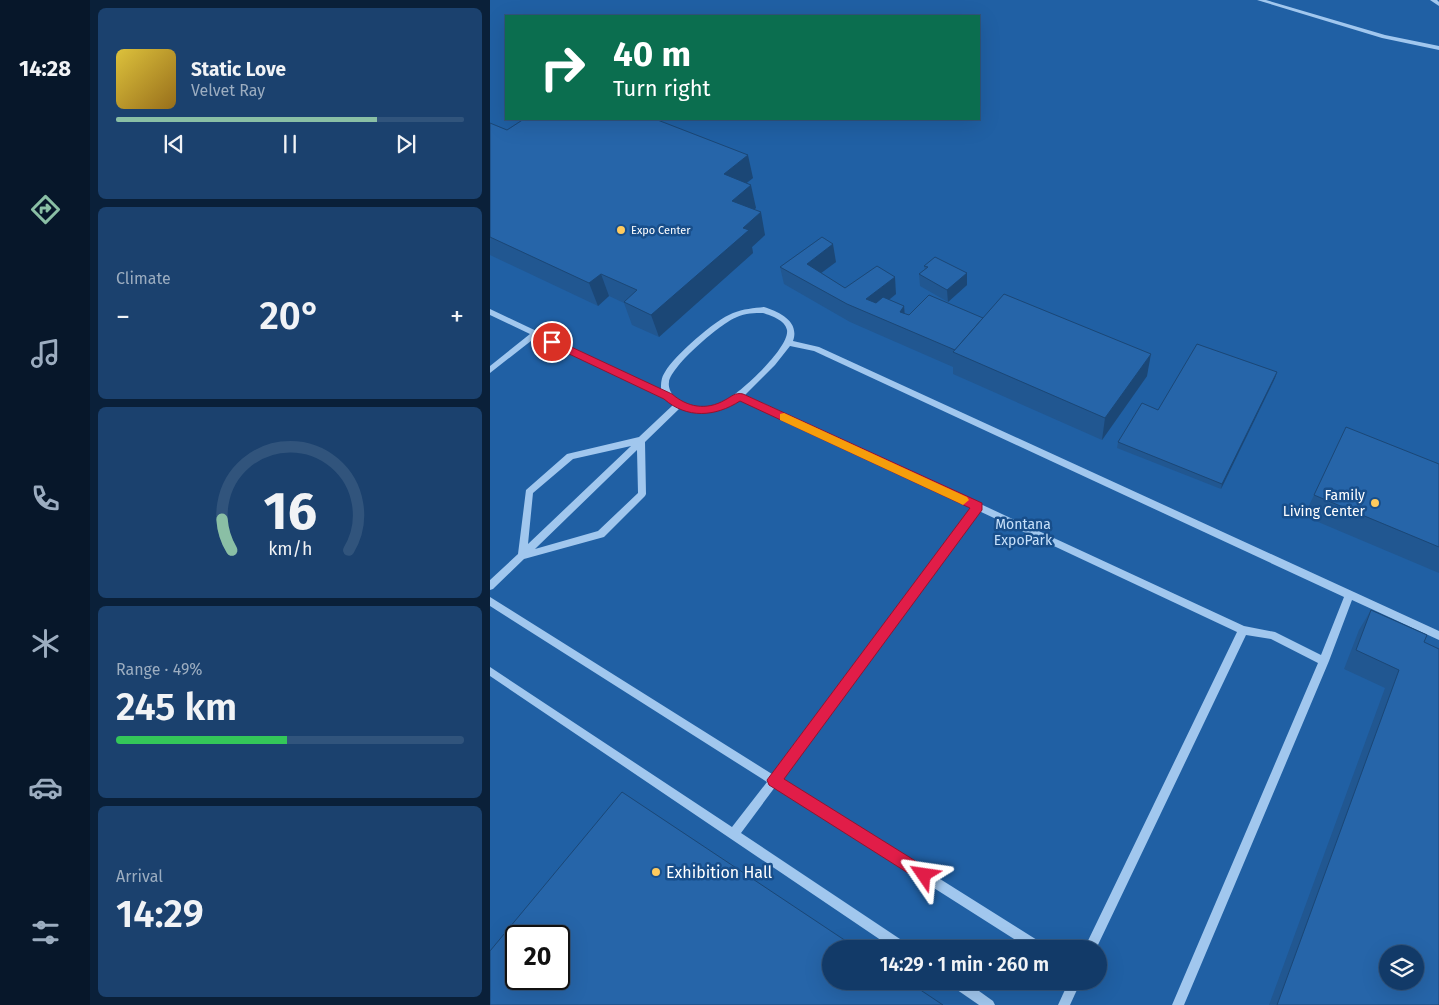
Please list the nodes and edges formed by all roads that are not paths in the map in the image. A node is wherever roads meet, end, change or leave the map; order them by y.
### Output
1 (1260, 0) edge
2 (1432, 0) edge
3 (1439, 4) edge
4 (1439, 48) edge
5 (490, 312) edge
6 (535, 334) junction
7 (790, 343) junction
8 (490, 370) edge
9 (668, 396) junction
10 (739, 396) junction
11 (678, 405) junction
12 (641, 440) junction
13 (978, 507) junction
14 (522, 556) junction
15 (490, 586) edge
16 (1350, 594) junction
17 (490, 602) edge
18 (1242, 630) junction
19 (1439, 636) edge
20 (1324, 661) junction
21 (490, 671) edge
22 (774, 780) junction
23 (734, 834) junction
24 (892, 940) edge
25 (1027, 940) edge
26 (1094, 940) edge
27 (967, 990) edge
28 (1071, 990) edge
29 (989, 1005) edge
30 (1064, 1005) edge
31 (1178, 1005) edge

1 - 4 lane
2 - 3 lane
5 - 6 lane
6 - 8 lane
6 - 9 lane
7 - 9 lane
7 - 10 lane
7 - 16 lane
9 - 11 lane
10 - 11 lane
10 - 13 lane
11 - 12 lane
12 - 14 lane
12 - 14 lane
12 - 14 lane
13 - 18 lane
13 - 22 lane
14 - 15 lane
16 - 19 lane
16 - 20 lane
17 - 22 lane
18 - 20 lane
18 - 26 lane
20 - 31 lane
21 - 23 lane
22 - 23 lane
22 - 25 lane
23 - 24 lane
27 - 29 lane
28 - 30 lane

